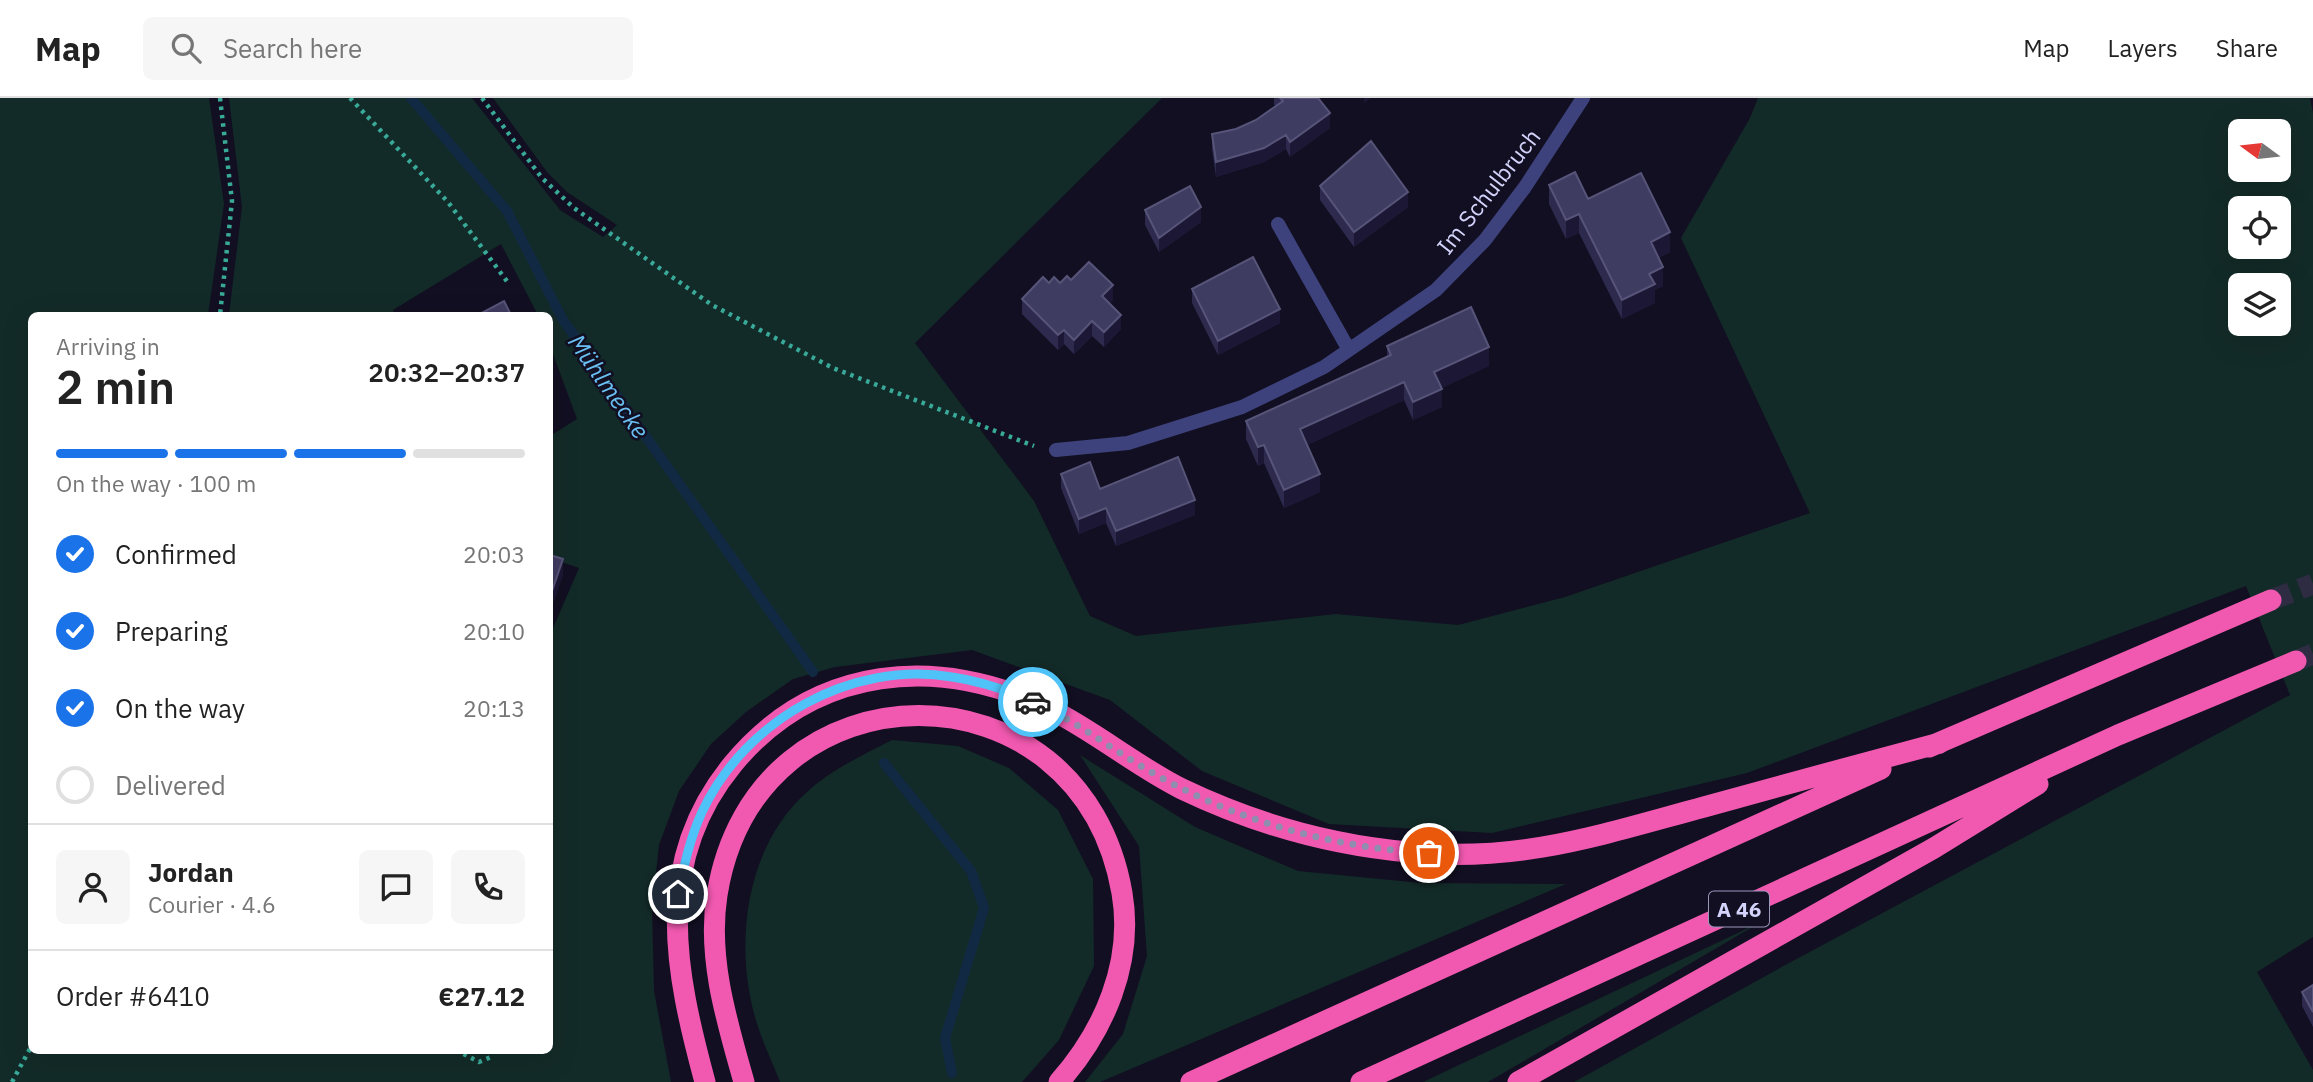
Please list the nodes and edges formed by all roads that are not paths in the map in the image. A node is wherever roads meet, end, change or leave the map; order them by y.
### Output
1 (1583, 98) edge
2 (1278, 224) dead end
3 (1349, 350) junction
4 (1056, 450) road end
5 (2271, 600) tunnel mouth
6 (2296, 661) tunnel mouth
7 (2118, 735) junction
8 (1940, 743) junction
9 (705, 1082) edge
10 (744, 1082) edge
11 (1059, 1082) edge
12 (1191, 1082) edge
13 (1361, 1082) edge
14 (1518, 1082) edge

1 - 3 street, Im Schulbruch
2 - 3 street
3 - 4 street, Im Schulbruch
5 - 8 highway
6 - 7 highway, A 46
7 - 13 highway, A 46
7 - 14 highway
8 - 9 highway
8 - 12 highway
10 - 11 highway

